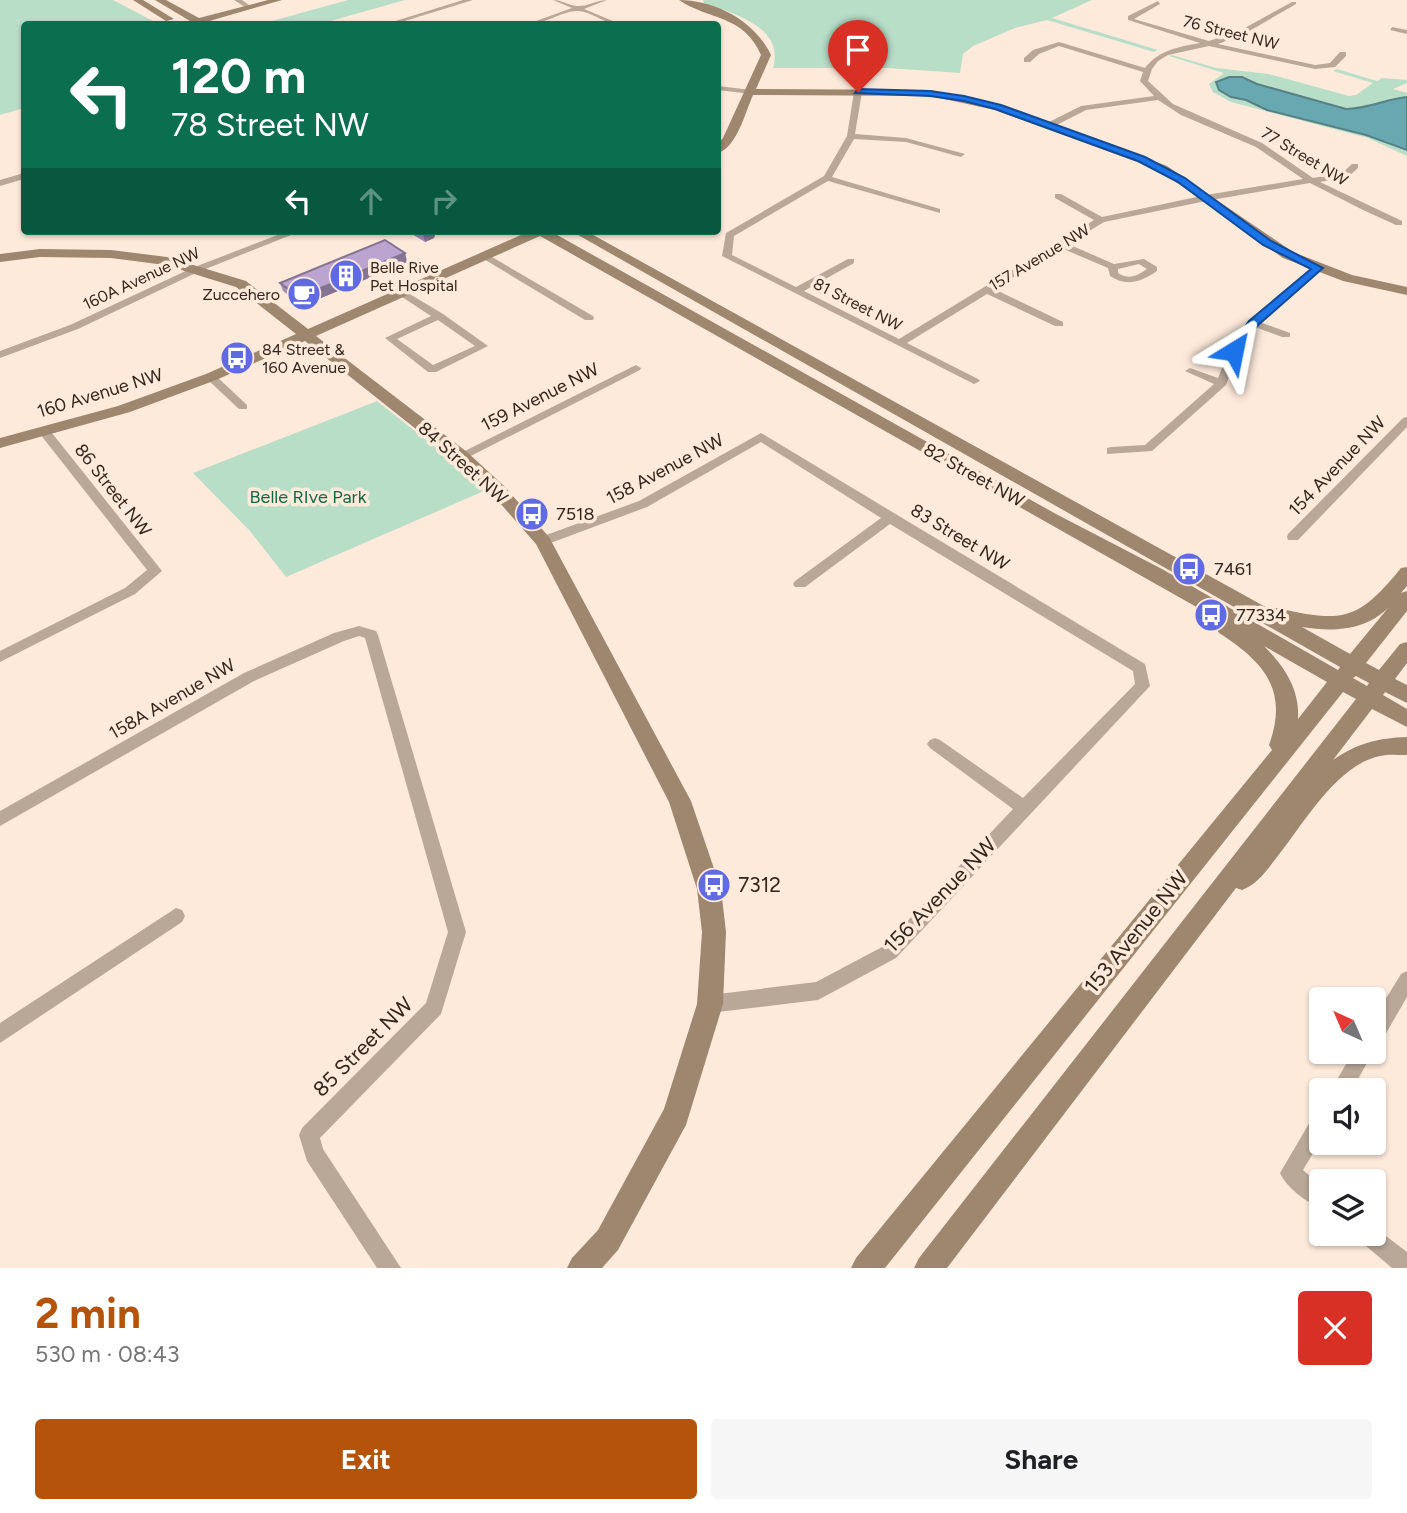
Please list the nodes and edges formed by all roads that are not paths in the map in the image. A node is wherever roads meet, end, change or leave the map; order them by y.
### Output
1 (137, 0) edge
2 (159, 0) edge
3 (237, 0) edge
4 (278, 0) edge
5 (470, 0) edge
6 (556, 0) edge
7 (604, 0) edge
8 (685, 0) edge
9 (1290, 1) edge
10 (1158, 4) dead end
11 (250, 8) junction
12 (578, 8) junction
13 (174, 21) edge
14 (191, 21) edge
15 (206, 21) edge
16 (400, 21) edge
17 (540, 21) edge
18 (610, 21) edge
19 (1392, 29) dead end
20 (1407, 32) edge
21 (1209, 43) junction
22 (1343, 54) dead end
23 (1027, 60) dead end
24 (1145, 70) junction
25 (721, 88) edge
26 (751, 92) junction
27 (858, 92) junction
28 (1157, 98) junction
29 (1050, 125) junction
30 (851, 136) junction
31 (723, 139) edge
32 (961, 154) dead end
33 (1355, 166) dead end
34 (21, 177) edge
35 (827, 178) junction
36 (1313, 181) junction
37 (0, 183) edge
38 (1058, 196) dead end
39 (1206, 198) junction
40 (937, 211) dead end
41 (1101, 220) junction
42 (1399, 223) dead end
43 (286, 235) edge
44 (532, 235) edge
45 (548, 235) edge
46 (584, 235) edge
47 (1059, 244) junction
48 (485, 256) junction
49 (0, 258) edge
50 (851, 261) dead end
51 (1113, 267) dead end
52 (1318, 268) junction
53 (195, 270) junction
54 (985, 289) junction
55 (796, 290) junction
56 (1407, 291) edge
57 (402, 293) junction
58 (439, 316) junction
59 (589, 318) dead end
60 (1253, 323) junction
61 (1059, 324) dead end
62 (308, 335) junction
63 (1286, 335) dead end
64 (899, 343) junction
65 (0, 355) edge
66 (636, 368) dead end
67 (1190, 371) dead end
68 (211, 377) junction
69 (974, 381) dead end
70 (1222, 383) junction
71 (243, 407) dead end
72 (1407, 420) edge
73 (44, 431) junction
74 (761, 437) joint
75 (0, 443) edge
76 (1111, 451) dead end
77 (461, 456) junction
78 (890, 518) junction
79 (1050, 518) junction
80 (1293, 537) dead end
81 (543, 541) junction
82 (1407, 573) edge
83 (800, 584) dead end
84 (1407, 598) edge
85 (1245, 604) junction
86 (371, 635) joint
87 (1407, 649) edge
88 (0, 657) edge
89 (1140, 667) joint
90 (1346, 672) junction
91 (1376, 689) junction
92 (1407, 695) edge
93 (1407, 719) edge
94 (935, 744) dead end
95 (1407, 746) edge
96 (1272, 763) junction
97 (1024, 807) junction
98 (0, 819) edge
99 (1203, 912) junction
100 (176, 916) dead end
101 (1407, 981) edge
102 (710, 1004) junction
103 (1386, 1015) edge
104 (0, 1034) edge
105 (1309, 1142) edge
106 (1309, 1188) edge
107 (1382, 1246) edge
108 (1407, 1266) edge
109 (390, 1268) edge
110 (582, 1268) edge
111 (866, 1268) edge
112 (929, 1268) edge

1 - 13 main road
2 - 14 main road
3 - 11 street
4 - 11 main road
5 - 16 street
6 - 12 street
7 - 12 street
8 - 26 main road
9 - 21 street
10 - 21 street, 76 Street NW
11 - 15 main road
12 - 17 street
12 - 18 street
19 - 20 street
21 - 22 street, 76 Street NW
21 - 24 street
23 - 24 street
24 - 28 street
25 - 26 street
26 - 27 main road
26 - 31 main road
27 - 29 main road
27 - 30 street
28 - 29 street
28 - 36 street, 77 Street NW
29 - 39 main road
30 - 32 street
30 - 35 street
33 - 36 street, 157 Avenue NW
34 - 37 street
35 - 40 street
35 - 55 street, 81 Street NW
36 - 39 street, 157 Avenue NW
36 - 42 street, 77 Street NW
38 - 41 street
39 - 41 street, 157 Avenue NW
39 - 52 main road
41 - 47 street, 157 Avenue NW
43 - 53 street, 160A Avenue NW
44 - 48 main road, 160 Avenue NW
45 - 79 main road, 82 Street NW
46 - 85 main road, 82 Street NW
47 - 51 street
47 - 54 street, 157 Avenue NW
48 - 57 main road, 160 Avenue NW
48 - 59 street
49 - 53 main road, 84 Street NW
50 - 55 street
52 - 56 main road
52 - 60 street
53 - 62 main road, 84 Street NW
53 - 65 street, 160A Avenue NW
54 - 61 street
54 - 64 street, 157 Avenue NW
55 - 64 street, 81 Street NW
57 - 58 street
57 - 62 main road, 160 Avenue NW
58 - 58 street
60 - 63 street
60 - 70 street
62 - 68 main road, 160 Avenue NW
62 - 77 main road, 84 Street NW
64 - 69 street, 81 Street NW
66 - 77 street, 159 Avenue NW
67 - 70 street
68 - 71 street
68 - 73 main road, 160 Avenue NW
70 - 76 street
72 - 80 street, 154 Avenue NW
73 - 75 main road, 160 Avenue NW
73 - 88 street, 86 Street NW
74 - 78 street, 83 Street NW
74 - 81 street, 158 Avenue NW
77 - 81 main road, 84 Street NW
78 - 83 street
78 - 89 street, 83 Street NW
79 - 90 main road, 82 Street NW
79 - 96 main road
81 - 102 main road, 84 Street NW
82 - 85 main road
84 - 90 main road, 153 Avenue NW
85 - 90 main road, 82 Street NW
86 - 98 street, 158A Avenue NW
86 - 109 street, 85 Street NW
87 - 91 main road, 153 Avenue NW
89 - 97 street, 156 Avenue NW
90 - 91 main road, 82 Street NW
90 - 96 main road, 153 Avenue NW
91 - 92 main road, 82 Street NW
91 - 93 main road, 82 Street NW
91 - 99 main road, 153 Avenue NW
94 - 97 street
95 - 99 main road
96 - 111 main road, 153 Avenue NW
97 - 102 street, 156 Avenue NW
99 - 112 main road, 153 Avenue NW
100 - 104 street
101 - 103 street
102 - 110 main road
105 - 106 street
107 - 108 street

